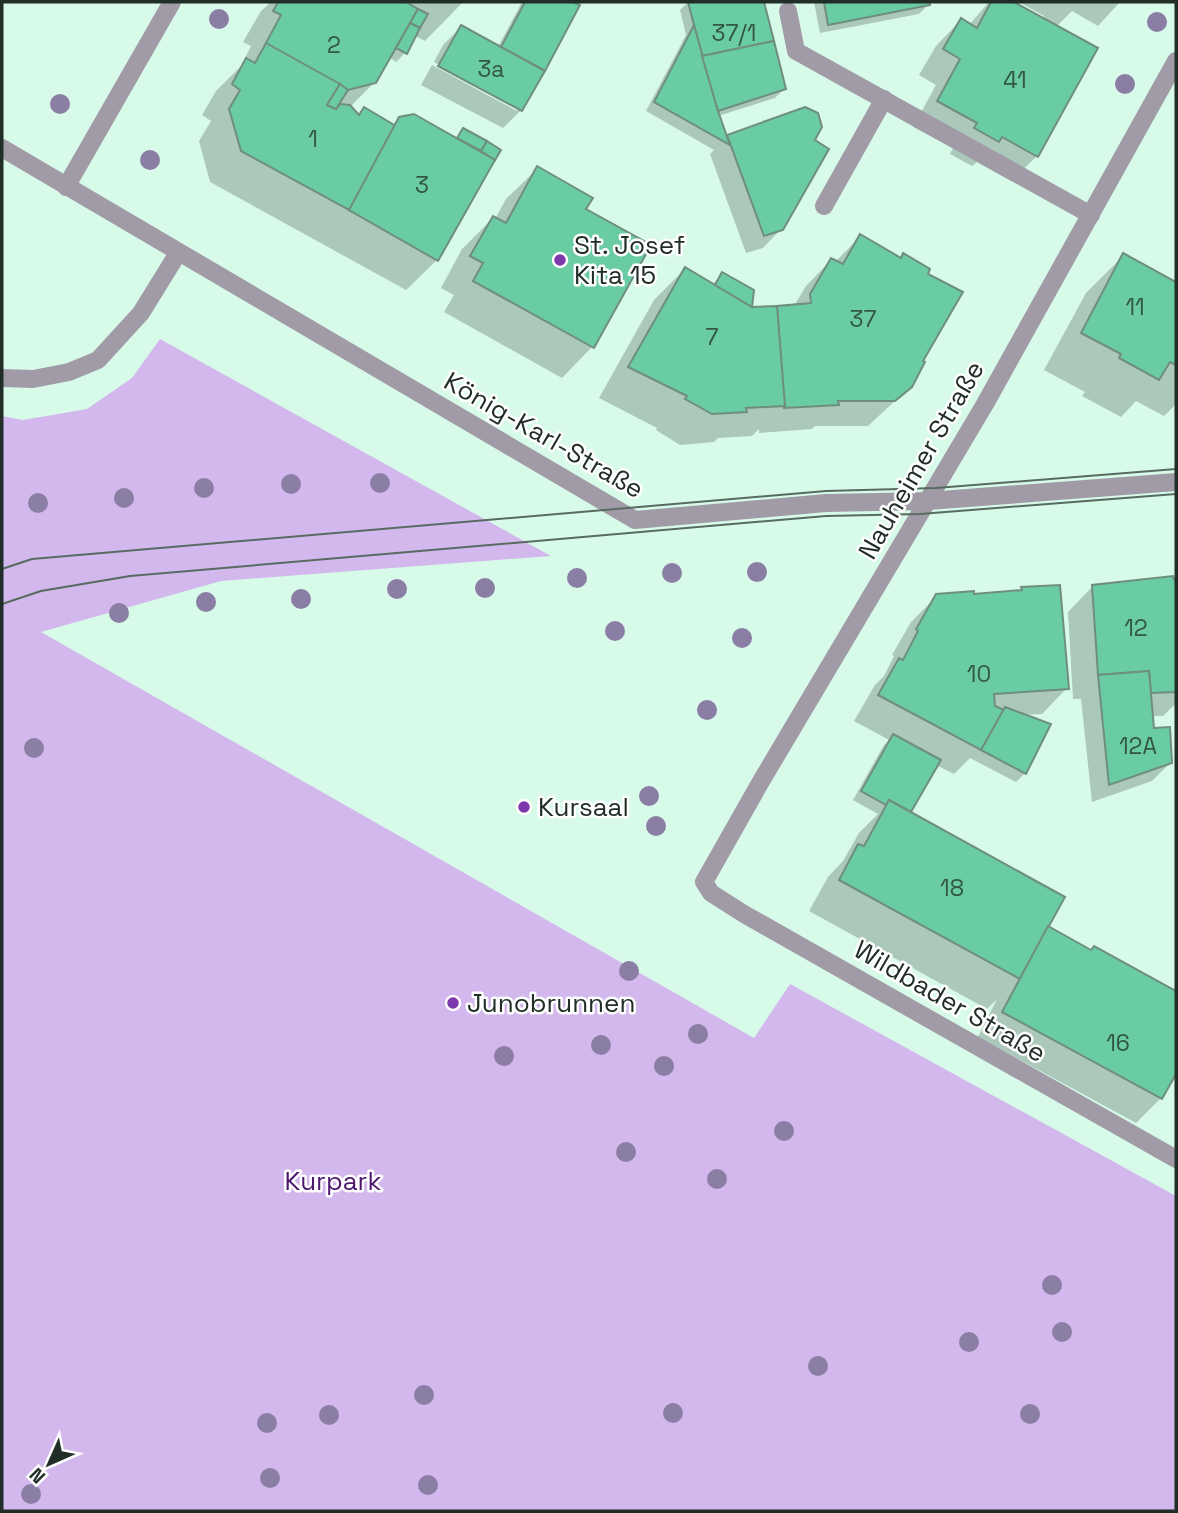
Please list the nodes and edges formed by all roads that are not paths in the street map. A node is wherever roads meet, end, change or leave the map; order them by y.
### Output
1 (172, 2) edge
2 (788, 11) dead end
3 (1176, 61) edge
4 (884, 99) junction
5 (2, 148) edge
6 (66, 187) junction
7 (824, 206) dead end
8 (1091, 215) junction
9 (178, 253) junction
10 (2, 378) edge
11 (1176, 482) edge
12 (928, 501) junction
13 (704, 882) joint
14 (1176, 1159) edge

1 - 6 street
2 - 4 street
3 - 8 street, Nauheimer Straße
4 - 7 street
4 - 8 street
5 - 6 street, König-Karl-Straße
6 - 9 street, König-Karl-Straße
8 - 12 street, Nauheimer Straße
9 - 10 street
9 - 12 street, König-Karl-Straße
11 - 12 street, König-Karl-Straße
12 - 13 street, Nauheimer Straße
13 - 14 street, Wildbader Straße

